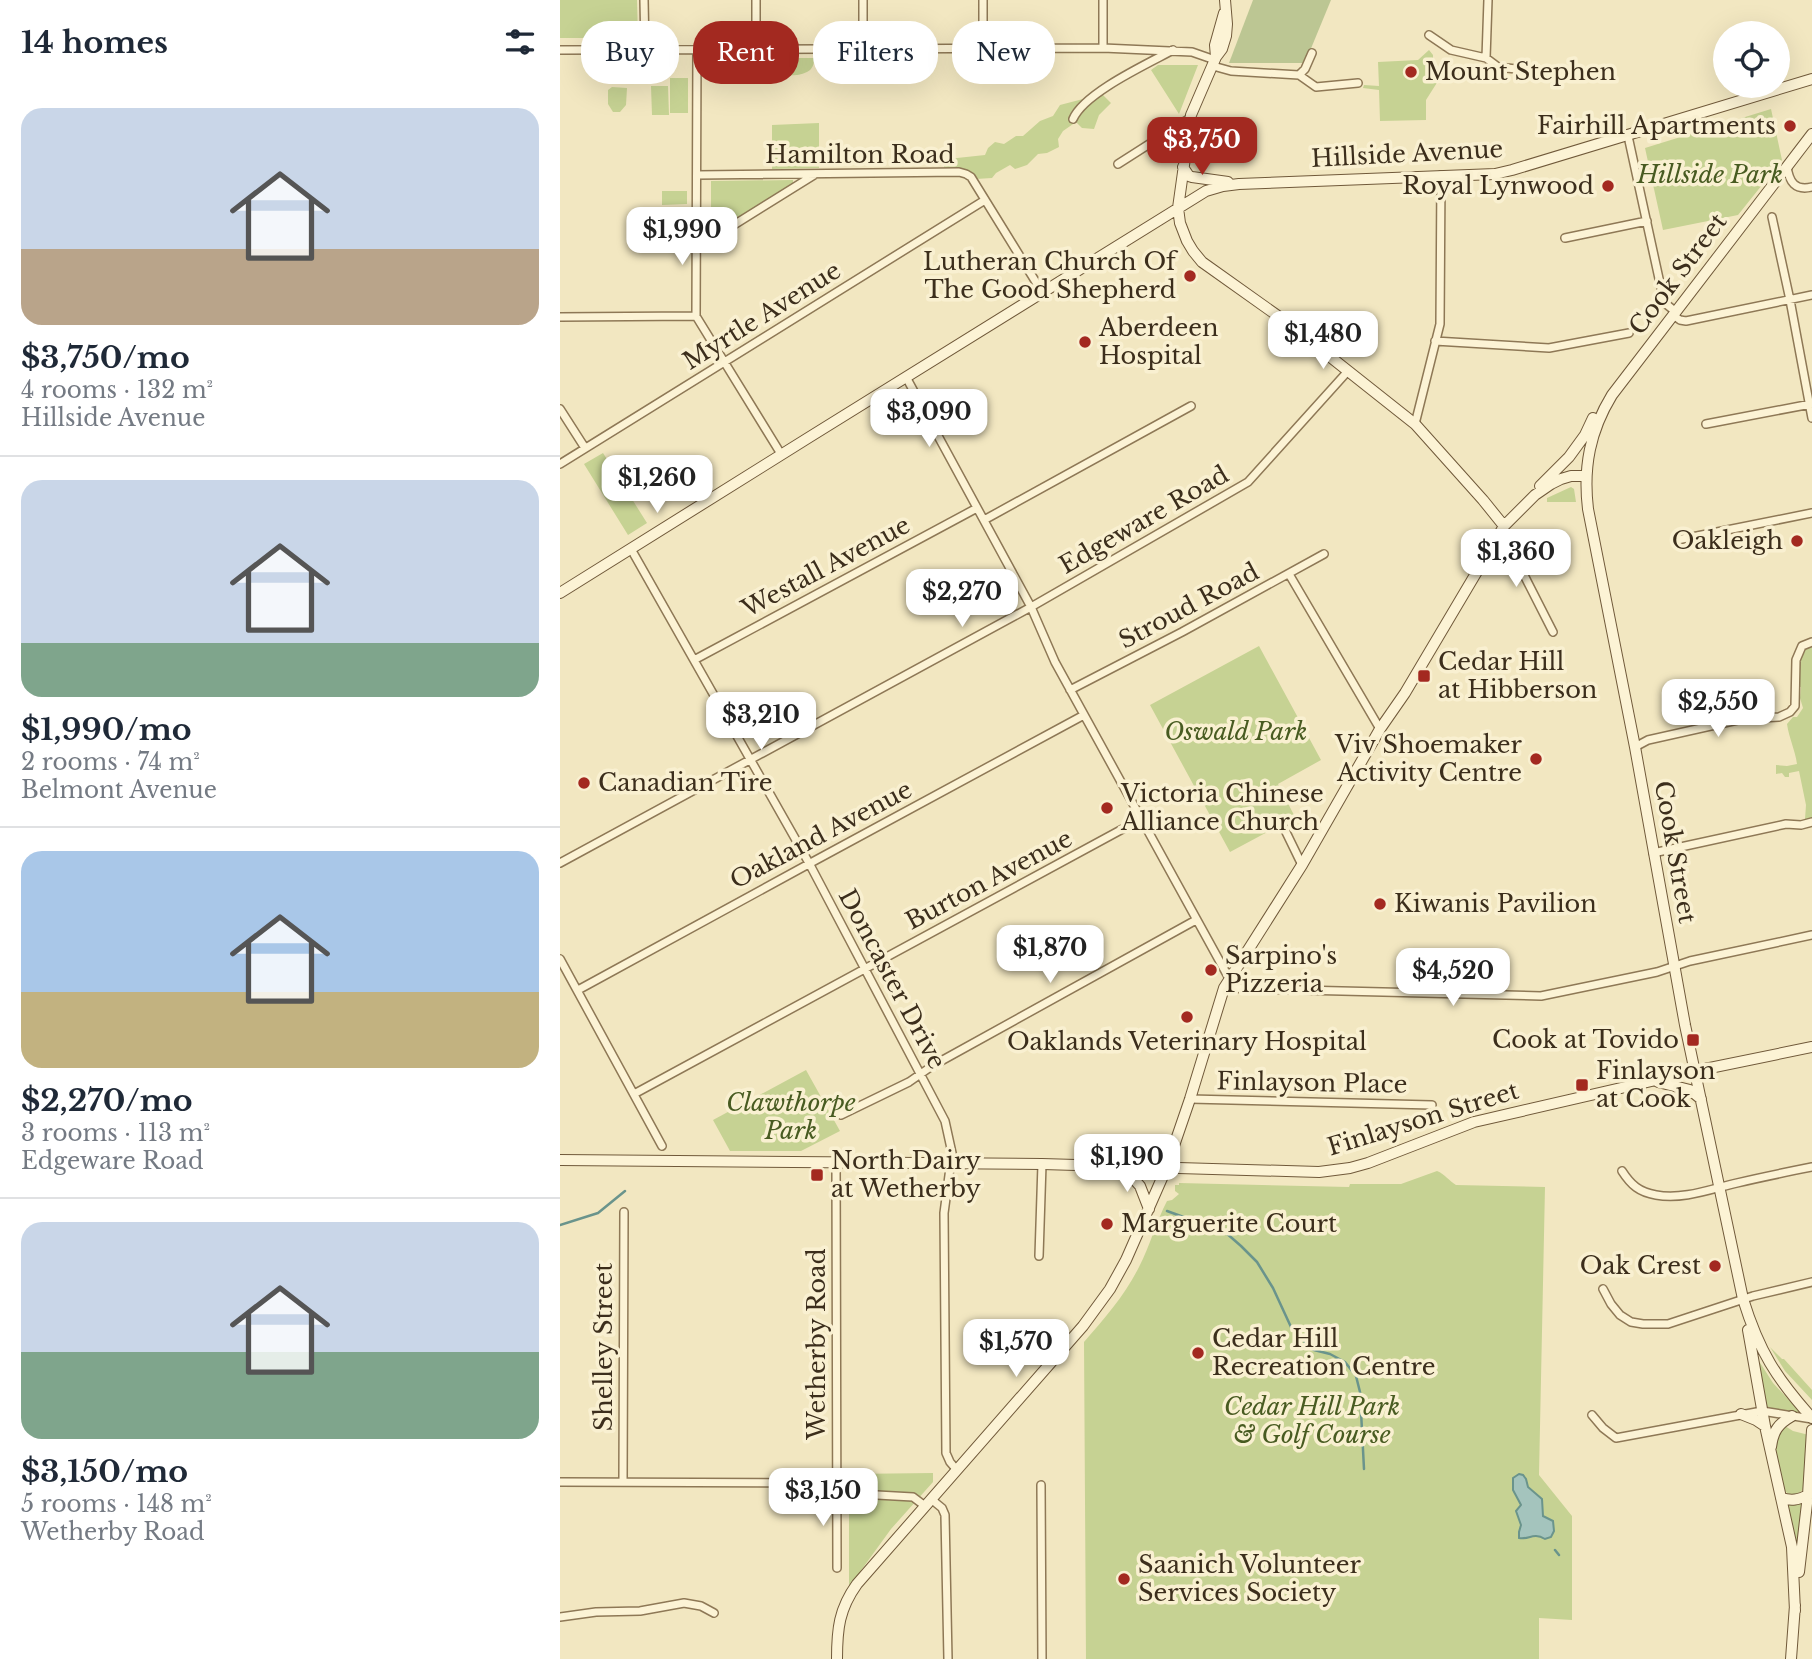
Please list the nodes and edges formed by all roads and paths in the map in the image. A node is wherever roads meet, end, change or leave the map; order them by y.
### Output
1 (644, 0) edge
2 (756, 0) edge
3 (863, 0) edge
4 (983, 0) edge
5 (1103, 0) edge
6 (1225, 0) edge
7 (1488, 0) edge
8 (644, 21) edge
9 (756, 21) edge
10 (863, 21) edge
11 (983, 21) edge
12 (1429, 35) dead end
13 (1055, 48) edge
14 (1103, 48) junction
15 (560, 50) edge
16 (581, 50) edge
17 (1173, 50) junction
18 (1312, 53) dead end
19 (1486, 58) junction
20 (1214, 61) junction
21 (1538, 69) dead end
22 (1300, 75) junction
23 (1812, 79) edge
24 (1358, 83) dead end
25 (697, 84) edge
26 (1190, 118) junction
27 (1073, 119) dead end
28 (1812, 134) edge
29 (1628, 136) junction
30 (1118, 164) dead end
31 (1787, 166) junction
32 (1182, 167) junction
33 (697, 175) junction
34 (815, 175) junction
35 (1441, 175) junction
36 (1239, 184) junction
37 (1812, 187) edge
38 (985, 200) junction
39 (1178, 208) junction
40 (1772, 217) dead end
41 (1647, 221) junction
42 (1565, 238) dead end
43 (697, 248) junction
44 (1042, 292) junction
45 (1812, 295) edge
46 (1790, 300) junction
47 (1675, 313) junction
48 (696, 316) junction
49 (560, 317) edge
50 (1629, 333) dead end
51 (1436, 341) junction
52 (724, 362) junction
53 (1348, 371) junction
54 (906, 377) junction
55 (1612, 395) junction
56 (1810, 404) edge
57 (1191, 406) dead end
58 (560, 409) edge
59 (1812, 418) edge
60 (1415, 424) junction
61 (1706, 424) dead end
62 (585, 448) junction
63 (781, 454) junction
64 (560, 464) edge
65 (1586, 476) junction
66 (1535, 495) junction
67 (977, 508) junction
68 (1812, 513) edge
69 (984, 520) junction
70 (1502, 530) junction
71 (1677, 540) dead end
72 (631, 549) junction
73 (1324, 554) dead end
74 (1289, 573) junction
75 (560, 593) edge
76 (1031, 607) junction
77 (1553, 632) dead end
78 (1812, 642) edge
79 (694, 660) junction
80 (1070, 690) junction
81 (1084, 715) junction
82 (1380, 729) junction
83 (1634, 747) junction
84 (750, 760) junction
85 (1141, 819) junction
86 (1812, 822) edge
87 (1284, 828) dead end
88 (1653, 853) junction
89 (560, 863) edge
90 (809, 863) junction
91 (1302, 864) junction
92 (1196, 920) junction
93 (1812, 935) edge
94 (560, 959) edge
95 (1674, 966) junction
96 (864, 969) junction
97 (1227, 984) junction
98 (578, 990) junction
99 (1812, 1047) edge
100 (1695, 1071) junction
101 (920, 1074) junction
102 (1654, 1081) junction
103 (634, 1094) junction
104 (1190, 1099) junction
105 (1701, 1099) junction
106 (1432, 1105) dead end
107 (841, 1115) dead end
108 (662, 1146) dead end
109 (560, 1160) edge
110 (836, 1162) junction
111 (951, 1163) junction
112 (1042, 1164) junction
113 (1123, 1167) junction
114 (1812, 1167) edge
115 (1166, 1169) junction
116 (1622, 1171) dead end
117 (1720, 1188) junction
118 (1149, 1209) junction
119 (624, 1212) dead end
120 (1039, 1256) dead end
121 (1812, 1282) edge
122 (1603, 1289) dead end
123 (1743, 1299) junction
124 (1762, 1411) junction
125 (1741, 1414) junction
126 (1592, 1415) dead end
127 (1792, 1416) junction
128 (1812, 1418) edge
129 (1765, 1426) junction
130 (1812, 1430) edge
131 (1811, 1450) edge
132 (1770, 1451) junction
133 (956, 1469) junction
134 (560, 1482) edge
135 (623, 1482) junction
136 (1041, 1485) dead end
137 (837, 1487) junction
138 (1808, 1494) junction
139 (1781, 1498) junction
140 (928, 1503) junction
141 (837, 1568) dead end
142 (1794, 1611) junction
143 (714, 1614) dead end
144 (560, 1618) edge
145 (837, 1659) edge
146 (948, 1659) edge
147 (1042, 1659) edge
148 (1791, 1659) edge

1 - 8 street
2 - 9 street
3 - 10 street
4 - 11 street
5 - 14 street
6 - 20 street
7 - 19 street
12 - 19 street
13 - 14 street
14 - 17 street
15 - 16 street
17 - 20 street
17 - 27 street
18 - 22 street
19 - 21 street
20 - 22 street
20 - 26 street
22 - 24 street
23 - 29 street, Hillside Avenue
25 - 33 street
26 - 30 street
26 - 32 street
28 - 31 street, Cook Street
29 - 35 street, Hillside Avenue
29 - 41 street
31 - 37 street
31 - 47 street, Cook Street
32 - 36 street
32 - 39 street
33 - 34 street, Hamilton Road
33 - 43 street
34 - 38 street, Hamilton Road
34 - 43 street
35 - 36 street, Hillside Avenue
35 - 51 street
36 - 39 street, Hillside Avenue
38 - 44 street, Hamilton Road
38 - 52 street, Myrtle Avenue
39 - 44 street, Hillside Avenue
39 - 53 street
40 - 46 street
41 - 42 street
41 - 47 street
43 - 48 street
44 - 54 street, Hillside Avenue
45 - 46 street
46 - 47 street
46 - 56 street
47 - 55 street, Cook Street
48 - 49 street
48 - 52 street
50 - 51 street
51 - 60 street
52 - 62 street, Myrtle Avenue
52 - 63 street
53 - 60 street
53 - 76 street, Edgeware Road
54 - 63 street, Hillside Avenue
54 - 67 street
55 - 65 street, Cook Street
55 - 66 street
56 - 59 street
56 - 61 street
57 - 69 street
58 - 62 street
60 - 70 street
62 - 64 street, Myrtle Avenue
63 - 72 street, Hillside Avenue
65 - 66 street
65 - 83 street, Cook Street
66 - 70 street
67 - 69 street
67 - 79 street, Westall Avenue
68 - 71 street
69 - 76 street
70 - 77 street
70 - 82 street
72 - 75 street, Hillside Avenue
72 - 79 street, Doncaster Drive
73 - 74 street, Stroud Road
74 - 80 street, Stroud Road
74 - 82 street
76 - 80 street
76 - 84 street, Edgeware Road
78 - 83 street
79 - 84 street, Doncaster Drive
80 - 81 street
81 - 85 street
81 - 90 street, Oakland Avenue
82 - 91 street
83 - 88 street, Cook Street
84 - 89 street, Edgeware Road
84 - 90 street, Doncaster Drive
85 - 92 street
85 - 96 street, Burton Avenue
86 - 88 street
87 - 91 street
88 - 95 street, Cook Street
90 - 96 street, Doncaster Drive
90 - 98 street, Oakland Avenue
91 - 97 street
92 - 97 street
92 - 101 street
93 - 95 street
94 - 98 street
95 - 97 street
95 - 100 street, Cook Street
96 - 101 street, Doncaster Drive
96 - 103 street, Burton Avenue
97 - 104 street
98 - 103 street
99 - 100 street, Finlayson Street
100 - 102 street, Finlayson Street
100 - 105 street, Cook Street
101 - 107 street
101 - 111 street, Doncaster Drive
102 - 105 street
102 - 115 street, Finlayson Street
103 - 108 street
104 - 106 street, Finlayson Place
104 - 115 street
105 - 117 street, Cook Street
109 - 110 street, Finlayson Street
110 - 111 street, Finlayson Street
110 - 137 street, Wetherby Road
111 - 112 street, Finlayson Street
111 - 133 street, Doncaster Drive
112 - 113 street, Finlayson Street
112 - 120 street
113 - 115 street, Finlayson Street
113 - 118 street
114 - 117 street
115 - 118 street
116 - 117 street
117 - 123 street, Cook Street
118 - 133 street
119 - 135 street, Shelley Street
121 - 123 street
122 - 123 street
123 - 124 street
123 - 128 street, Cook Street
124 - 125 street
124 - 127 street
124 - 129 street
125 - 126 street
125 - 129 street
127 - 128 street
127 - 132 street
129 - 132 street
130 - 131 street
131 - 138 street
132 - 139 street
133 - 140 street
134 - 135 street
135 - 137 street
136 - 147 street
137 - 140 street
137 - 141 street, Wetherby Road
138 - 139 street
138 - 142 street
139 - 142 street
140 - 145 street
140 - 146 street
142 - 148 street
143 - 144 street

